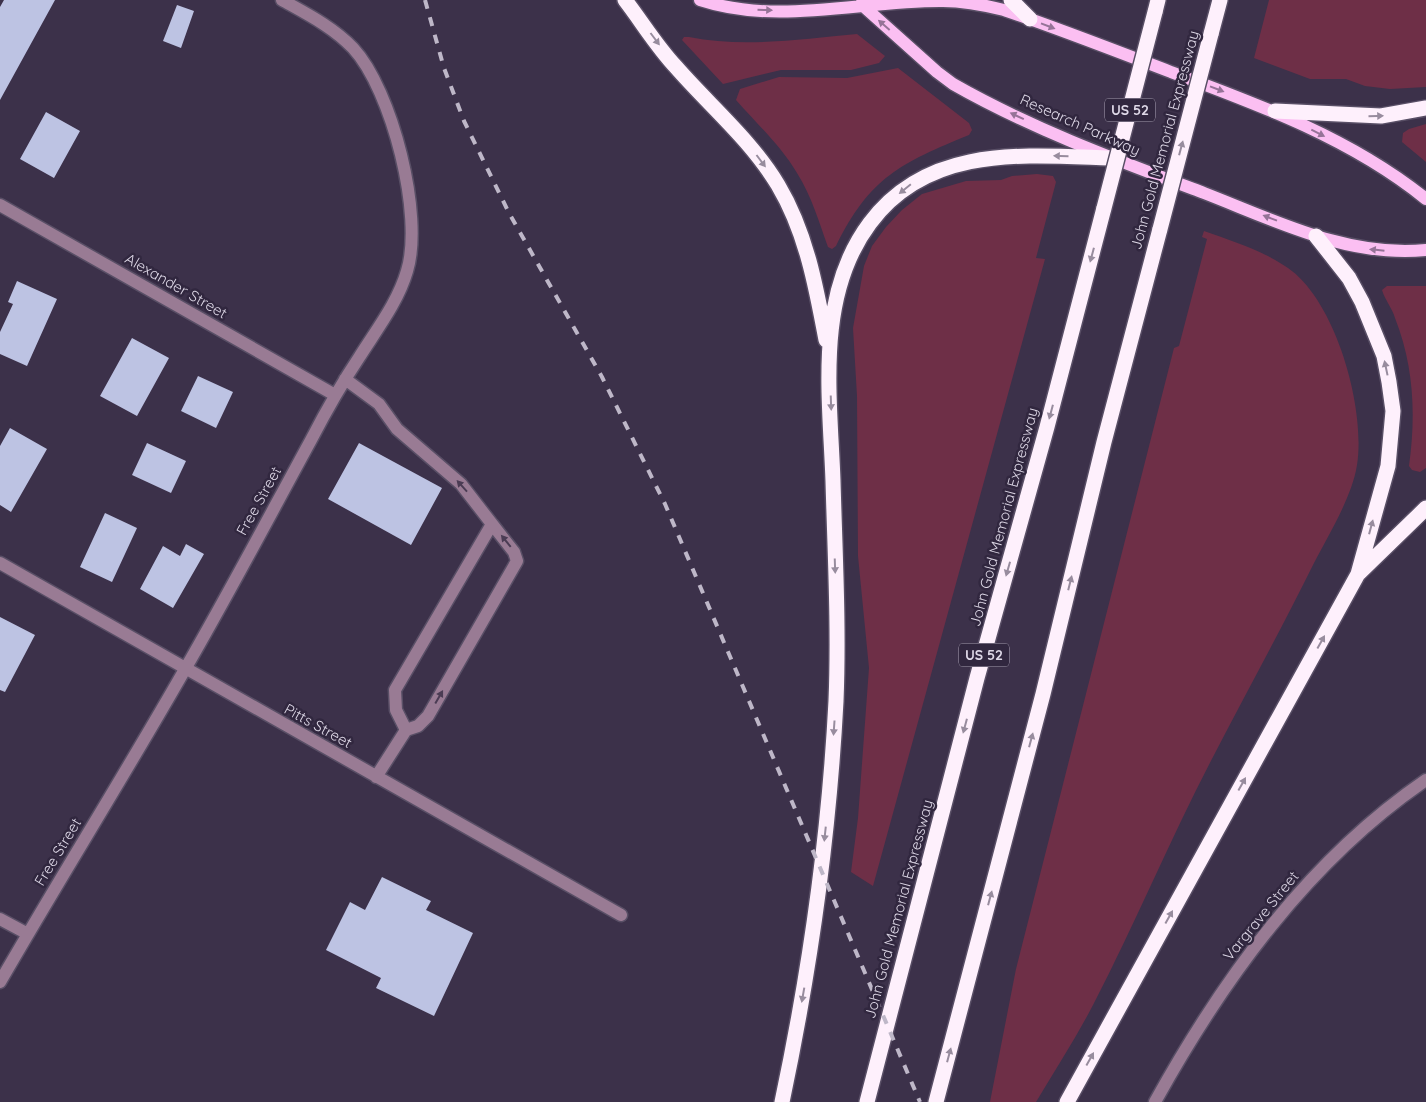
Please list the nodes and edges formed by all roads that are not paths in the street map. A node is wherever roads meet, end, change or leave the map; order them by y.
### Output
1 (282, 0) edge
2 (626, 0) edge
3 (700, 0) edge
4 (1011, 0) edge
5 (1220, 0) edge
6 (860, 3) edge
7 (1157, 6) edge
8 (1030, 19) junction
9 (1426, 108) edge
10 (1275, 111) junction
11 (1109, 158) junction
12 (1426, 198) edge
13 (0, 205) edge
14 (1316, 236) junction
15 (1426, 250) edge
16 (829, 355) junction
17 (346, 379) junction
18 (335, 395) junction
19 (1426, 508) edge
20 (492, 524) junction
21 (0, 563) edge
22 (1358, 574) junction
23 (185, 670) junction
24 (406, 730) junction
25 (376, 777) junction
26 (1426, 780) edge
27 (621, 915) dead end
28 (0, 919) edge
29 (28, 934) junction
30 (0, 982) edge
31 (782, 1102) edge
32 (867, 1102) edge
33 (936, 1102) edge
34 (1067, 1102) edge
35 (1155, 1102) edge

1 - 17 street, Free Street
2 -> 16 highway
3 -> 6 main road
4 - 8 highway
33 -> 5 highway, John Gold Memorial Expressway, bridge
6 - 8 main road
11 -> 6 main road, Research Parkway
7 -> 32 highway, John Gold Memorial Expressway / US 52, bridge
8 -> 10 main road
10 -> 9 highway
10 -> 12 main road
14 -> 11 main road, Research Parkway
11 -> 16 highway
13 - 18 street, Alexander Street
15 -> 14 main road, Research Parkway
22 -> 14 highway
16 -> 31 highway
17 - 18 street, Free Street
20 -> 17 street
18 - 23 street, Free Street
19 - 22 highway
20 - 24 street
24 -> 20 street
21 - 23 street, Pitts Street
34 -> 22 highway
23 - 25 street, Pitts Street
23 - 29 street, Free Street
24 - 25 street
25 - 27 street, Pitts Street
26 - 35 street, Vargrave Street
28 - 29 street
29 - 30 street, Free Street

